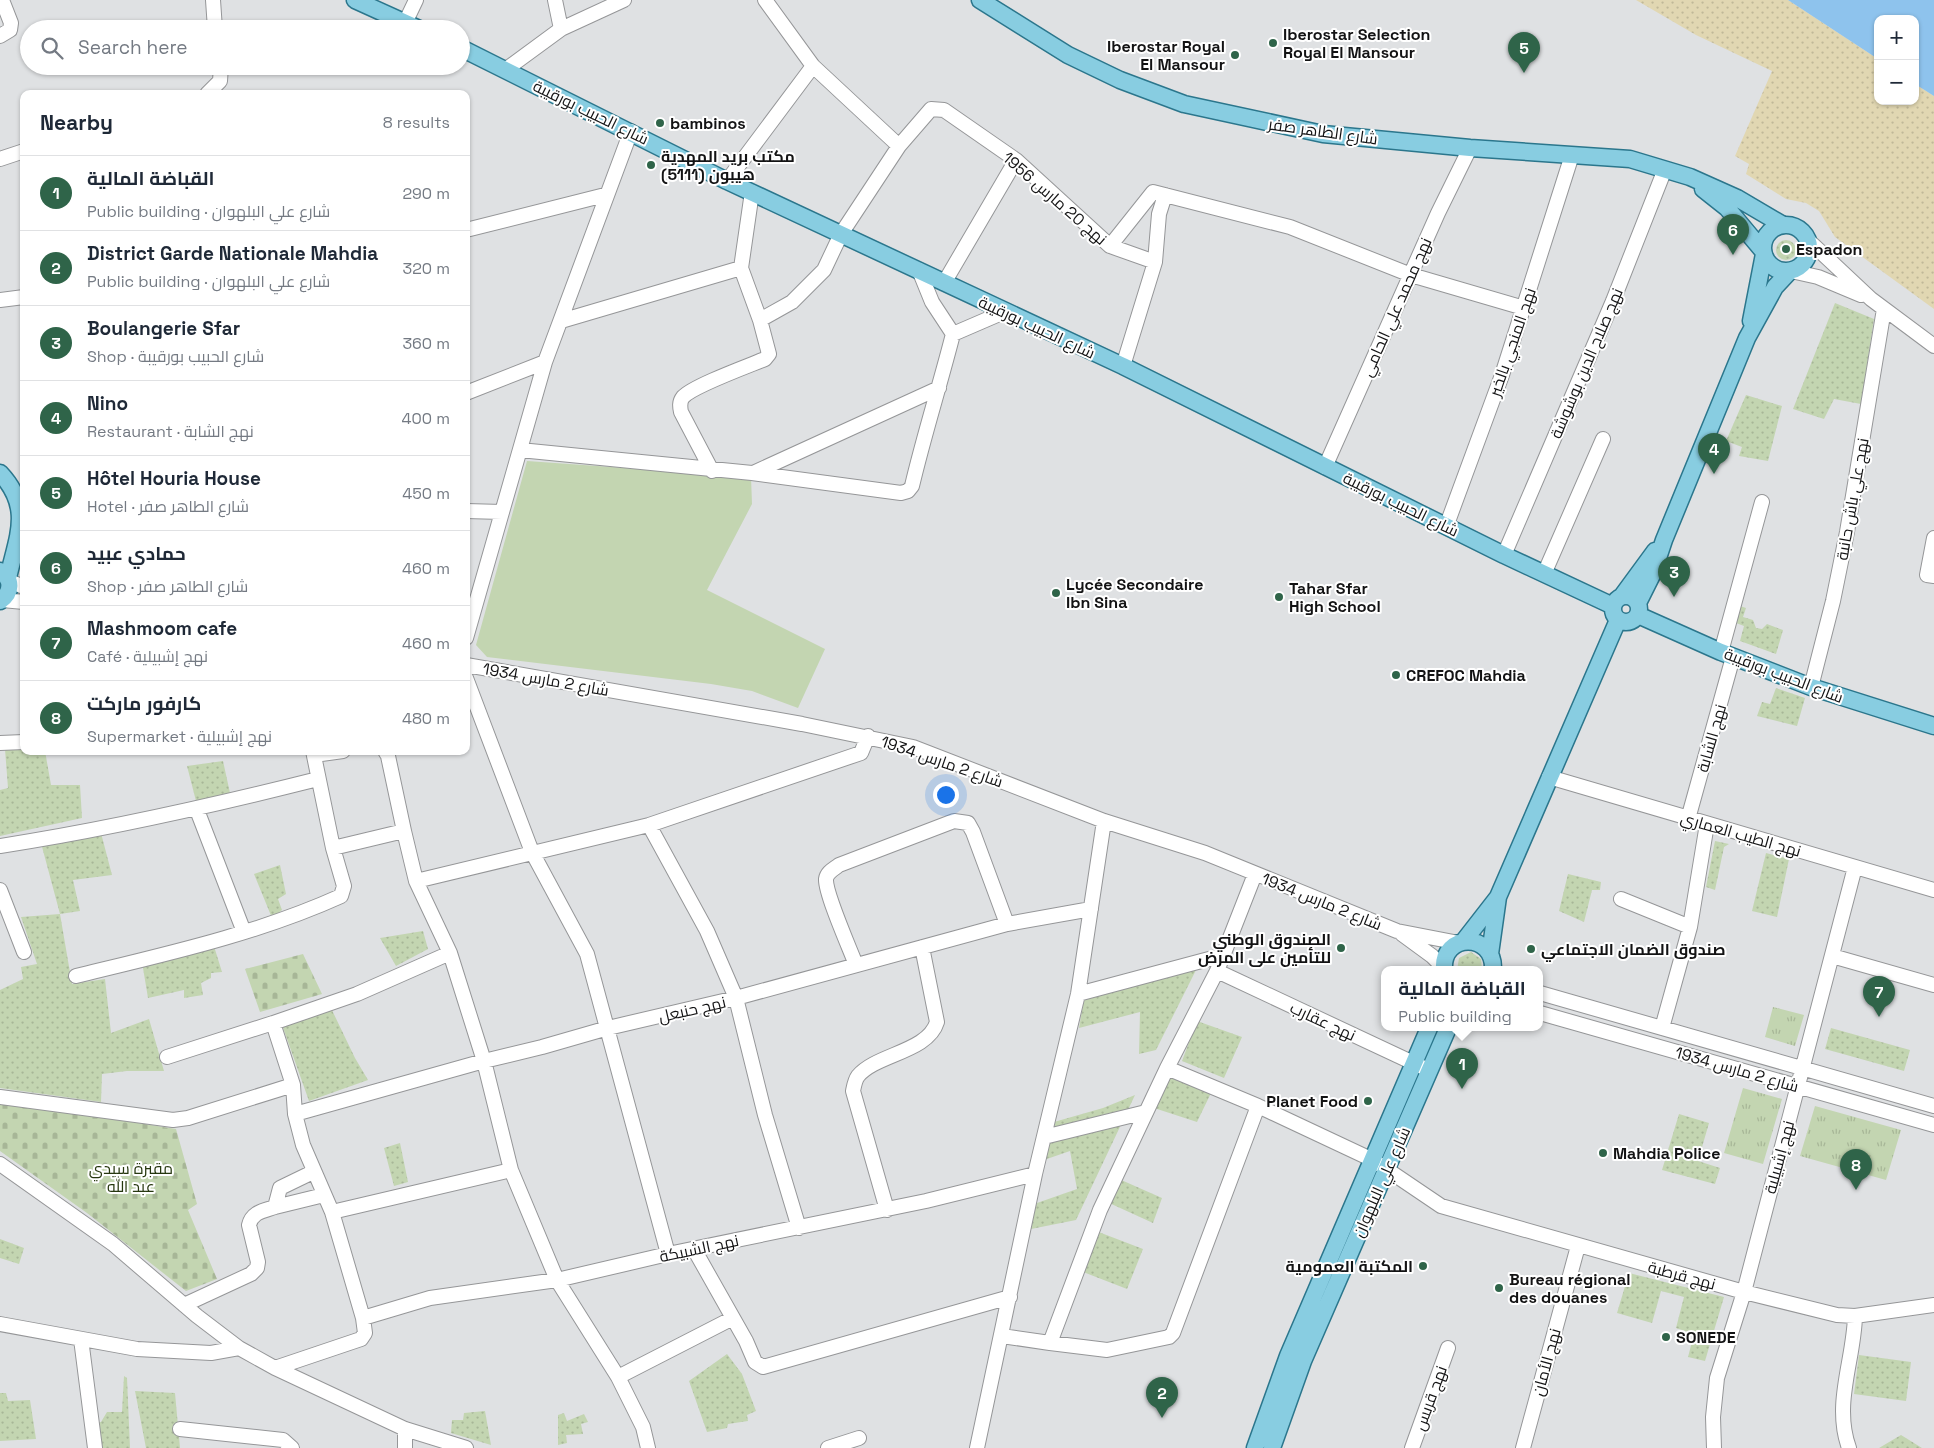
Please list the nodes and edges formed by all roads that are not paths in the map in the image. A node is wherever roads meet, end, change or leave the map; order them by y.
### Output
1 (2, 0) edge
2 (213, 0) edge
3 (356, 0) edge
4 (416, 0) edge
5 (555, 0) edge
6 (624, 0) edge
7 (765, 0) edge
8 (980, 0) edge
9 (214, 20) edge
10 (399, 20) edge
11 (413, 20) edge
12 (561, 29) junction
13 (0, 36) edge
14 (470, 52) edge
15 (812, 66) junction
16 (505, 70) junction
17 (220, 75) edge
18 (211, 90) edge
19 (631, 131) junction
20 (899, 146) junction
21 (1470, 148) junction
22 (20, 152) edge
23 (1572, 155) junction
24 (0, 159) edge
25 (1016, 160) junction
26 (1665, 169) junction
27 (1690, 178) junction
28 (727, 180) junction
29 (752, 192) junction
30 (1159, 194) junction
31 (605, 195) junction
32 (1783, 225) junction
33 (470, 229) edge
34 (841, 234) junction
35 (1808, 240) junction
36 (1110, 246) junction
37 (1763, 253) junction
38 (1155, 262) junction
39 (741, 268) junction
40 (919, 270) junction
41 (1790, 271) junction
42 (1411, 275) junction
43 (944, 282) junction
44 (20, 298) edge
45 (1871, 299) junction
46 (0, 300) edge
47 (1524, 308) junction
48 (1884, 309) junction
49 (1004, 312) junction
50 (760, 320) junction
51 (561, 322) junction
52 (953, 334) junction
53 (1747, 338) junction
54 (1934, 346) edge
55 (545, 362) junction
56 (1122, 366) junction
57 (939, 388) junction
58 (470, 391) edge
59 (1603, 439) dead end
60 (520, 450) junction
61 (1325, 467) junction
62 (712, 471) junction
63 (0, 473) edge
64 (752, 473) junction
65 (20, 500) edge
66 (1762, 502) dead end
67 (470, 511) edge
68 (502, 512) junction
69 (20, 525) edge
70 (1446, 527) junction
71 (20, 532) edge
72 (1934, 538) edge
73 (1664, 540) junction
74 (0, 554) edge
75 (1504, 555) junction
76 (1544, 574) junction
77 (1934, 576) edge
78 (10, 579) edge
79 (1, 601) edge
80 (20, 602) edge
81 (1618, 608) junction
82 (1638, 609) junction
83 (470, 624) edge
84 (1727, 654) junction
85 (470, 666) edge
86 (1811, 687) junction
87 (470, 689) edge
88 (1934, 726) edge
89 (868, 736) junction
90 (20, 742) edge
91 (0, 743) edge
92 (313, 755) edge
93 (387, 755) edge
94 (1549, 778) junction
95 (318, 779) junction
96 (197, 810) junction
97 (1688, 819) junction
98 (1104, 821) junction
99 (1707, 824) junction
100 (649, 825) junction
101 (404, 831) junction
102 (0, 846) edge
103 (333, 848) junction
104 (532, 852) junction
105 (1855, 867) junction
106 (1255, 874) junction
107 (416, 881) junction
108 (0, 890) edge
109 (1934, 890) edge
110 (1498, 897) junction
111 (1620, 899) dead end
112 (1092, 909) junction
113 (1007, 924) junction
114 (1690, 927) junction
115 (1397, 931) junction
116 (244, 932) junction
117 (1461, 942) junction
118 (922, 947) junction
119 (24, 952) dead end
120 (450, 953) junction
121 (1224, 955) junction
122 (1832, 956) junction
123 (1494, 964) edge
124 (856, 965) junction
125 (1441, 966) edge
126 (1445, 966) edge
127 (1217, 971) junction
128 (76, 976) dead end
129 (1934, 985) edge
130 (1078, 994) junction
131 (1543, 994) edge
132 (736, 998) junction
133 (1543, 1013) edge
134 (273, 1023) junction
135 (608, 1028) junction
136 (1662, 1028) junction
137 (1429, 1031) edge
138 (1447, 1031) edge
139 (167, 1056) dead end
140 (484, 1061) junction
141 (1414, 1064) junction
142 (1167, 1068) junction
143 (1802, 1068) junction
144 (1430, 1071) junction
145 (293, 1085) junction
146 (1797, 1086) junction
147 (0, 1097) edge
148 (1258, 1106) junction
149 (1934, 1106) edge
150 (1146, 1112) junction
151 (295, 1114) junction
152 (1934, 1125) edge
153 (1044, 1137) junction
154 (1380, 1164) junction
155 (1, 1167) edge
156 (511, 1170) junction
157 (314, 1172) junction
158 (1036, 1174) junction
159 (324, 1195) junction
160 (275, 1207) junction
161 (887, 1210) junction
162 (332, 1212) junction
163 (799, 1228) junction
164 (1578, 1246) junction
165 (694, 1249) junction
166 (668, 1254) junction
167 (557, 1280) junction
168 (1744, 1292) junction
169 (1010, 1297) junction
170 (184, 1305) junction
171 (1934, 1305) edge
172 (1855, 1316) junction
173 (363, 1318) junction
174 (733, 1318) junction
175 (0, 1324) edge
176 (1002, 1336) junction
177 (81, 1339) junction
178 (1050, 1343) junction
179 (239, 1348) junction
180 (1448, 1348) dead end
181 (1296, 1358) junction
182 (275, 1368) junction
183 (618, 1377) junction
184 (180, 1429) dead end
185 (405, 1429) junction
186 (859, 1438) dead end
187 (95, 1448) edge
188 (292, 1448) edge
189 (405, 1448) edge
190 (466, 1448) edge
191 (648, 1448) edge
192 (828, 1448) edge
193 (977, 1448) edge
194 (1255, 1448) edge
195 (1272, 1448) edge
196 (1412, 1448) edge
197 (1522, 1448) edge
198 (1714, 1448) edge
199 (1849, 1448) edge

1 - 13 street
2 - 9 street
3 - 10 main road
4 - 11 street
5 - 12 street
6 - 12 street
7 - 15 street
8 - 21 main road, شارع الطاهر صفر
12 - 16 street
14 - 16 main road, شارع الحبيب بورقيبة
15 - 20 street
15 - 28 street
16 - 19 main road, شارع الحبيب بورقيبة
17 - 18 street
19 - 28 main road, شارع الحبيب بورقيبة
19 - 31 street
20 - 25 street, نهج 20 مارس 1956
20 - 34 street, نهج 20 مارس 1956
21 - 23 main road, شارع الطاهر صفر
21 - 42 street, نهج محمد علي الحامي
22 - 24 street
23 - 26 main road, شارع الطاهر صفر
23 - 47 street, نهج المنجي بالخير
25 - 36 street, نهج 20 مارس 1956
25 - 43 street
26 - 27 main road, شارع الطاهر صفر
26 - 75 street, نهج صلاح الدين بوشوشة
27 - 32 main road, شارع الطاهر صفر
27 - 37 main road, شارع الطاهر صفر
28 - 29 main road, شارع الحبيب بورقيبة
29 - 34 main road, شارع الحبيب بورقيبة
29 - 39 street
30 - 36 street
30 - 38 street
30 - 42 street
31 - 33 street
31 - 51 street
32 - 35 main road
32 - 37 main road
34 - 40 main road, شارع الحبيب بورقيبة
34 - 50 street, نهج 20 مارس 1956
35 - 41 main road
35 - 45 street
36 - 38 street, نهج 20 مارس 1956
37 - 41 main road
37 - 53 main road
38 - 56 street
39 - 50 street
39 - 51 street
40 - 43 main road, شارع الحبيب بورقيبة
40 - 52 street
41 - 45 street
41 - 53 main road
42 - 47 street
42 - 61 street, نهج محمد علي الحامي
43 - 49 main road, شارع الحبيب بورقيبة
44 - 46 street
45 - 48 street
47 - 70 street, نهج المنجي بالخير
48 - 54 street
48 - 86 street, نهج علي باش حانبة
49 - 52 street
49 - 56 main road, شارع الحبيب بورقيبة
50 - 62 street
51 - 55 street
52 - 57 street
53 - 73 main road
55 - 58 street
55 - 60 street
56 - 61 main road, شارع الحبيب بورقيبة
57 - 64 street
57 - 64 street
59 - 76 street
60 - 62 street
60 - 68 street
61 - 70 main road, شارع الحبيب بورقيبة
62 - 64 street
63 - 65 main road
66 - 84 street, نهج الشابة
67 - 68 street
68 - 83 street
69 - 74 main road
70 - 75 main road, شارع الحبيب بورقيبة
71 - 78 main road
72 - 77 street
73 - 81 main road
73 - 82 main road
75 - 76 main road, شارع الحبيب بورقيبة
76 - 81 main road, شارع الحبيب بورقيبة
78 - 79 main road
79 - 80 street
81 - 82 main road, شارع الحبيب بورقيبة
81 - 82 main road
81 - 94 main road
82 - 84 main road, شارع الحبيب بورقيبة
84 - 86 main road, شارع الحبيب بورقيبة
84 - 97 street, نهج الشابة
85 - 89 street, شارع 2 مارس 1934
86 - 88 main road, شارع الحبيب بورقيبة
87 - 104 street
89 - 98 street, شارع 2 مارس 1934
89 - 100 street
90 - 91 street
92 - 95 street
93 - 101 street
94 - 97 street, نهج الطيب العماري
94 - 110 main road
95 - 96 street
95 - 103 street
96 - 102 street
96 - 116 street
97 - 99 street, نهج الطيب العماري
98 - 106 street, شارع 2 مارس 1934
98 - 112 street
99 - 105 street, نهج الطيب العماري
99 - 114 street
100 - 104 street
100 - 132 street
101 - 103 street
101 - 107 street
103 - 116 street
104 - 107 street
104 - 135 street
105 - 109 street, نهج الطيب العماري
105 - 122 street, نهج إشبيلية
106 - 115 street, شارع 2 مارس 1934
106 - 121 street
107 - 120 street
108 - 119 street
110 - 117 main road
110 - 123 main road
111 - 114 street
112 - 113 street, نهج حنبعل
112 - 130 street
113 - 118 street, نهج حنبعل
113 - 124 street
114 - 136 street
115 - 117 street, شارع 2 مارس 1934
115 - 125 street, شارع 2 مارس 1934
116 - 128 street
117 - 123 main road
117 - 126 main road
118 - 124 street, نهج حنبعل
118 - 161 street
120 - 134 street
120 - 140 street
121 - 127 street
121 - 130 street
122 - 129 street
122 - 143 street, نهج إشبيلية
124 - 132 street, نهج حنبعل
127 - 141 street, نهج عقارب
127 - 142 street
130 - 153 street
131 - 136 street, شارع 2 مارس 1934
132 - 135 street, نهج حنبعل
132 - 163 street
133 - 146 street, شارع 2 مارس 1934
134 - 139 street
134 - 145 street
135 - 140 street, نهج حنبعل
135 - 166 street
136 - 143 street, شارع 2 مارس 1934
137 - 141 main road, شارع علي البلهوان
138 - 144 main road, شارع علي البلهوان
140 - 151 street, نهج حنبعل
140 - 156 street
141 - 144 street, نهج عقارب
141 - 154 main road, شارع علي البلهوان
142 - 148 street, نهج قرطبة
142 - 150 street
143 - 146 street, نهج إشبيلية
143 - 149 street, شارع 2 مارس 1934
144 - 154 main road, شارع علي البلهوان
145 - 147 street
145 - 151 street
146 - 152 street, شارع 2 مارس 1934
146 - 168 street, نهج إشبيلية
148 - 154 street, نهج قرطبة
148 - 178 street
150 - 153 street
150 - 178 street
151 - 157 street
153 - 158 street
154 - 164 street, نهج قرطبة
154 - 181 main road, شارع علي البلهوان
155 - 170 street
156 - 162 street
156 - 167 street
157 - 159 street
157 - 160 street
158 - 161 street, نهج الشبيكة
158 - 169 street
159 - 160 street
159 - 162 street
160 - 170 street
161 - 163 street, نهج الشبيكة
162 - 173 street
163 - 165 street, نهج الشبيكة
164 - 168 street, نهج قرطبة
164 - 197 street, نهج الأمان
165 - 166 street, نهج الشبيكة
165 - 174 street
166 - 167 street, نهج الشبيكة
167 - 173 street, نهج الشبيكة
167 - 183 street
168 - 172 street, نهج قرطبة
168 - 198 street, نهج إشبيلية
169 - 174 street
169 - 176 street
170 - 179 street
171 - 172 street, نهج قرطبة
172 - 199 street
173 - 182 street
174 - 183 street
175 - 177 street
176 - 178 street
176 - 193 street
177 - 179 street
177 - 187 street
179 - 182 street
180 - 196 street, نهج قربس
181 - 194 main road, شارع علي البلهوان
181 - 195 main road, شارع علي البلهوان
182 - 185 street
183 - 191 street
184 - 188 street
185 - 189 street
185 - 190 street
186 - 192 street

